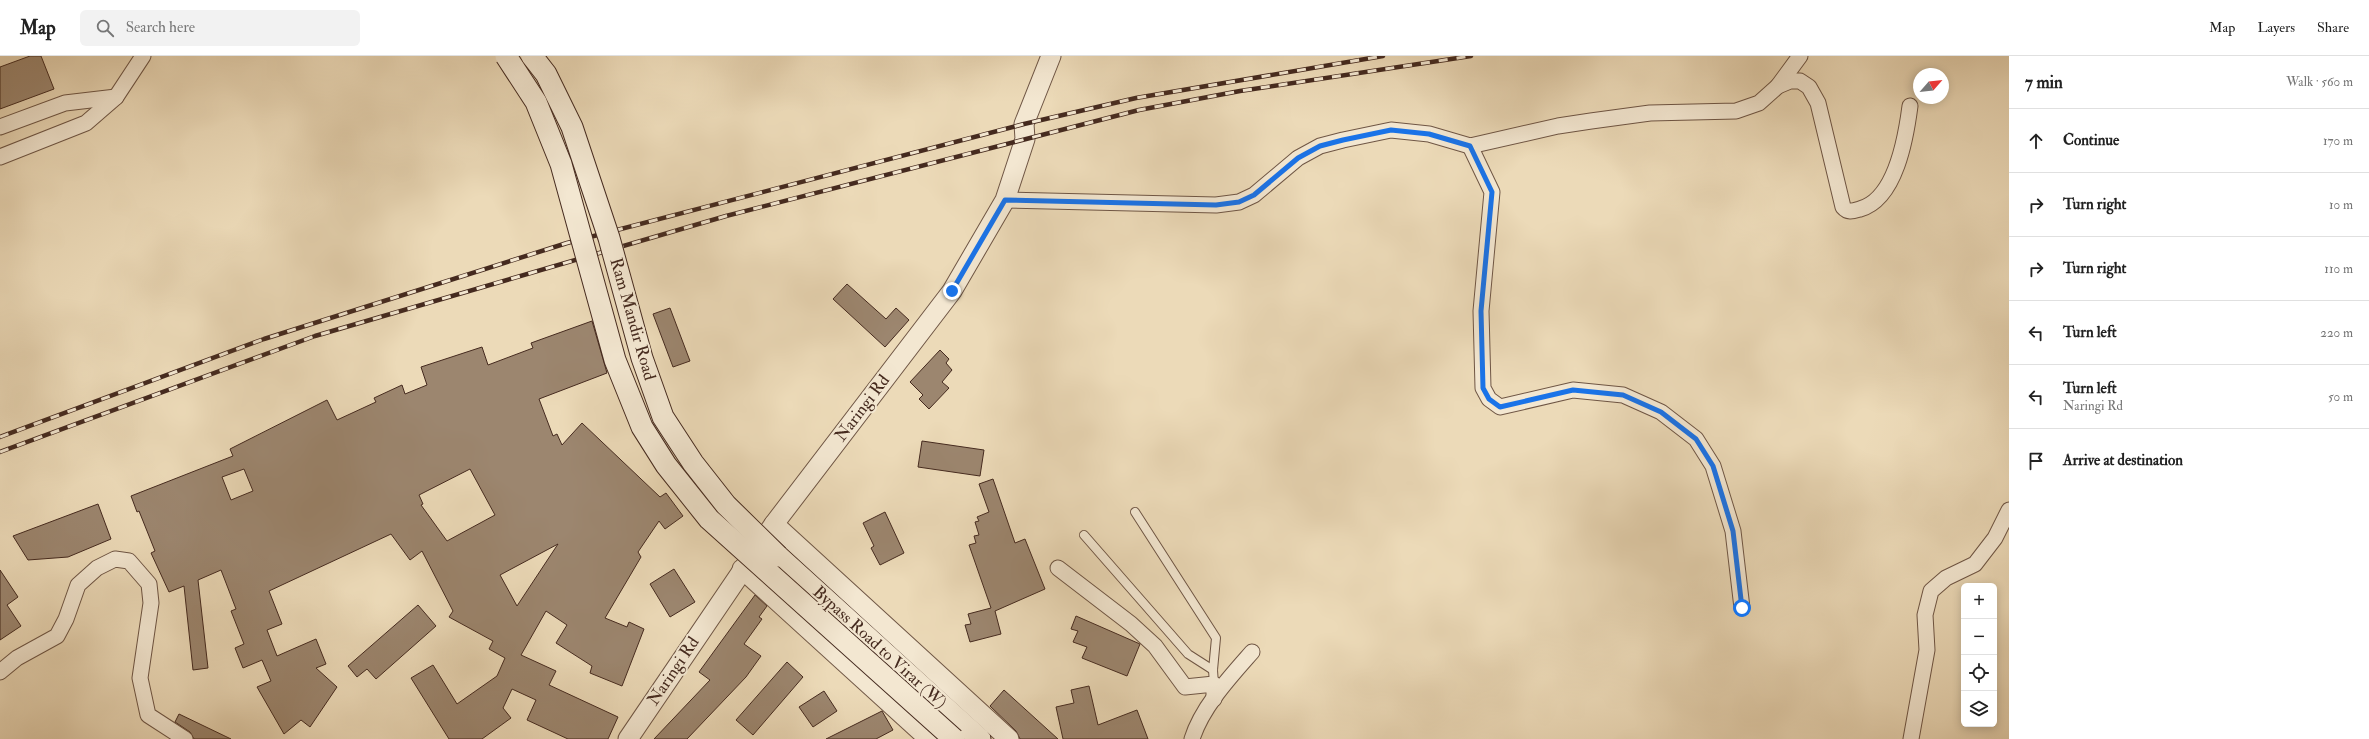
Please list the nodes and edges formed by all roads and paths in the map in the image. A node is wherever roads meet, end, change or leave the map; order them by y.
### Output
1 (143, 56) edge
2 (506, 56) edge
3 (532, 56) edge
4 (1050, 56) edge
5 (1800, 56) edge
6 (1778, 86) junction
7 (116, 97) junction
8 (1910, 106) dead end
9 (0, 127) edge
10 (1470, 146) junction
11 (0, 157) edge
12 (1005, 200) junction
13 (2009, 510) edge
14 (1135, 512) dead end
15 (774, 524) junction
16 (1084, 536) dead end
17 (778, 556) joint
18 (1058, 568) dead end
19 (742, 569) junction
20 (1742, 608) dead end
21 (1252, 652) dead end
22 (0, 672) edge
23 (1213, 677) junction
24 (1214, 699) junction
25 (185, 739) edge
26 (628, 739) edge
27 (929, 739) edge
28 (954, 739) edge
29 (980, 739) edge
30 (1009, 739) edge
31 (1192, 739) edge
32 (1911, 739) edge

1 - 7 street
2 - 28 main road, bridge
3 - 17 main road, Ram Mandir Road, bridge
4 - 12 street, Naringi Rd
5 - 6 street
6 - 8 street
6 - 10 street
7 - 9 street
7 - 11 street
10 - 12 street
10 - 20 street
12 - 15 street, Naringi Rd
13 - 32 street
14 - 23 lane
15 - 19 street, Naringi Rd
15 - 30 street
16 - 23 lane
17 - 29 main road, Bypass Road to Virar (W)
18 - 23 street
19 - 26 street, Naringi Rd
19 - 27 street
21 - 24 street
22 - 25 street
23 - 24 street
24 - 31 street

